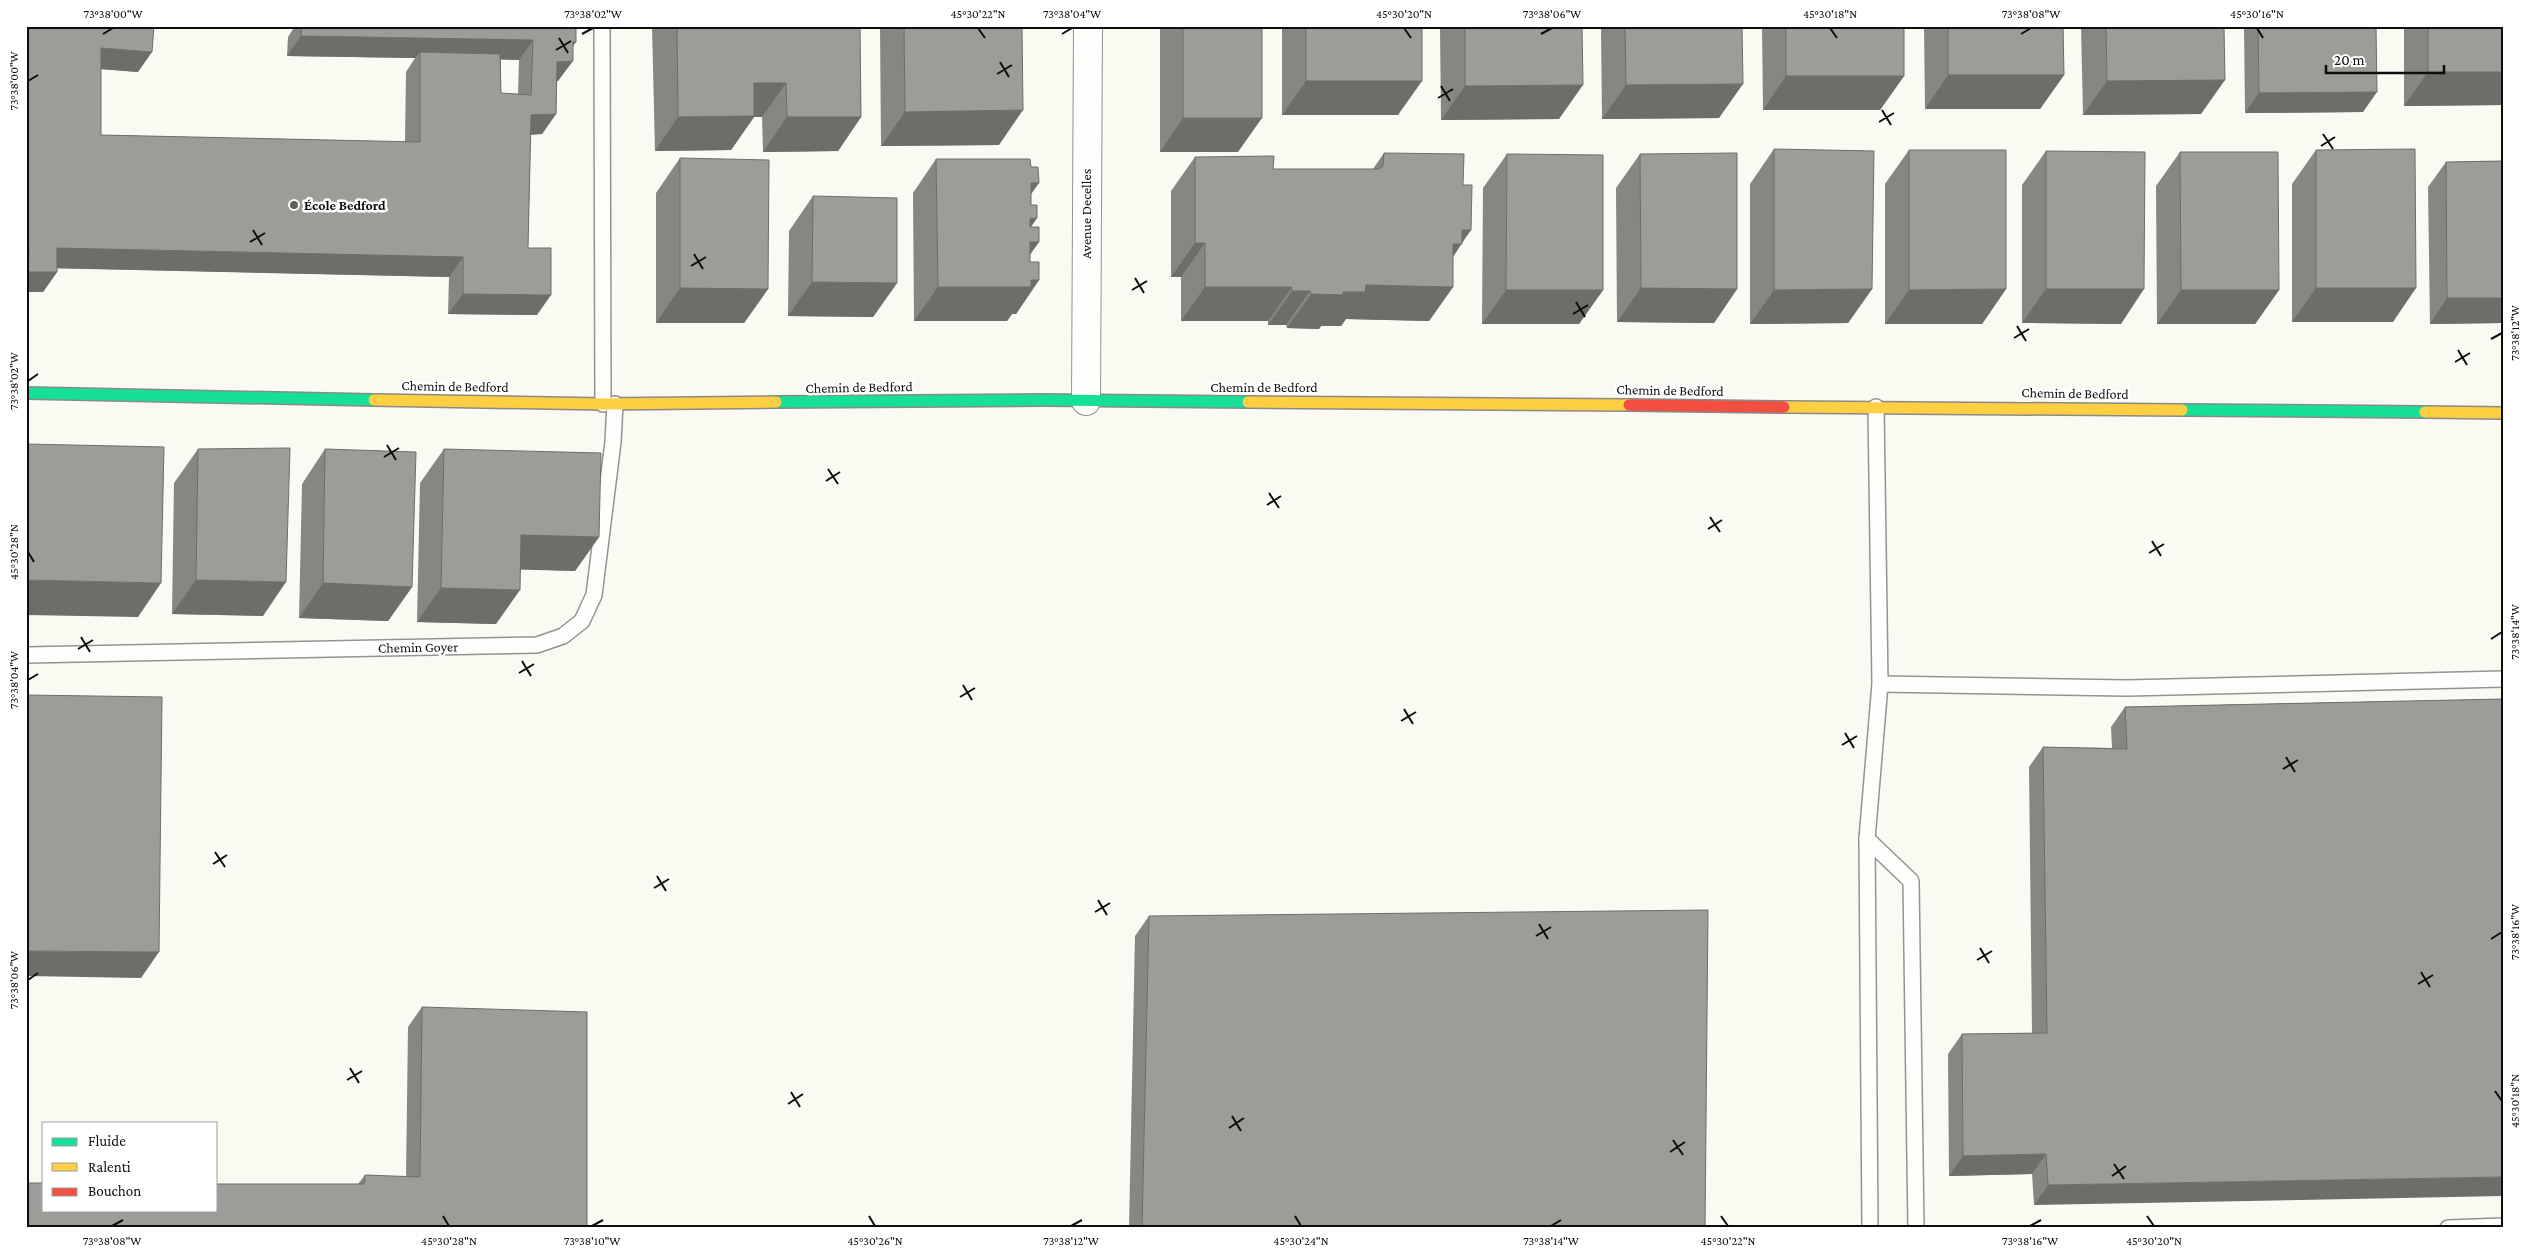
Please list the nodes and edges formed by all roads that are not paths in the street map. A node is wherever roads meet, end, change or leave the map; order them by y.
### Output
1 (602, 26) edge
2 (1088, 26) edge
3 (26, 393) edge
4 (1086, 402) junction
5 (609, 404) junction
6 (1876, 406) junction
7 (2503, 412) edge
8 (26, 655) edge
9 (2503, 679) edge
10 (1880, 684) junction
11 (1867, 839) junction
12 (2503, 1226) edge
13 (1870, 1228) edge
14 (1916, 1228) edge
15 (2448, 1228) edge

1 - 5 lane, Chemin Goyer
2 - 4 street, Avenue Decelles
3 - 5 street, Chemin de Bedford
4 - 5 street, Chemin de Bedford
4 - 6 street, Chemin de Bedford
5 - 8 lane, Chemin Goyer
6 - 7 street, Chemin de Bedford
6 - 10 lane
9 - 10 lane
10 - 11 lane
11 - 13 lane
11 - 14 lane
12 - 15 lane

